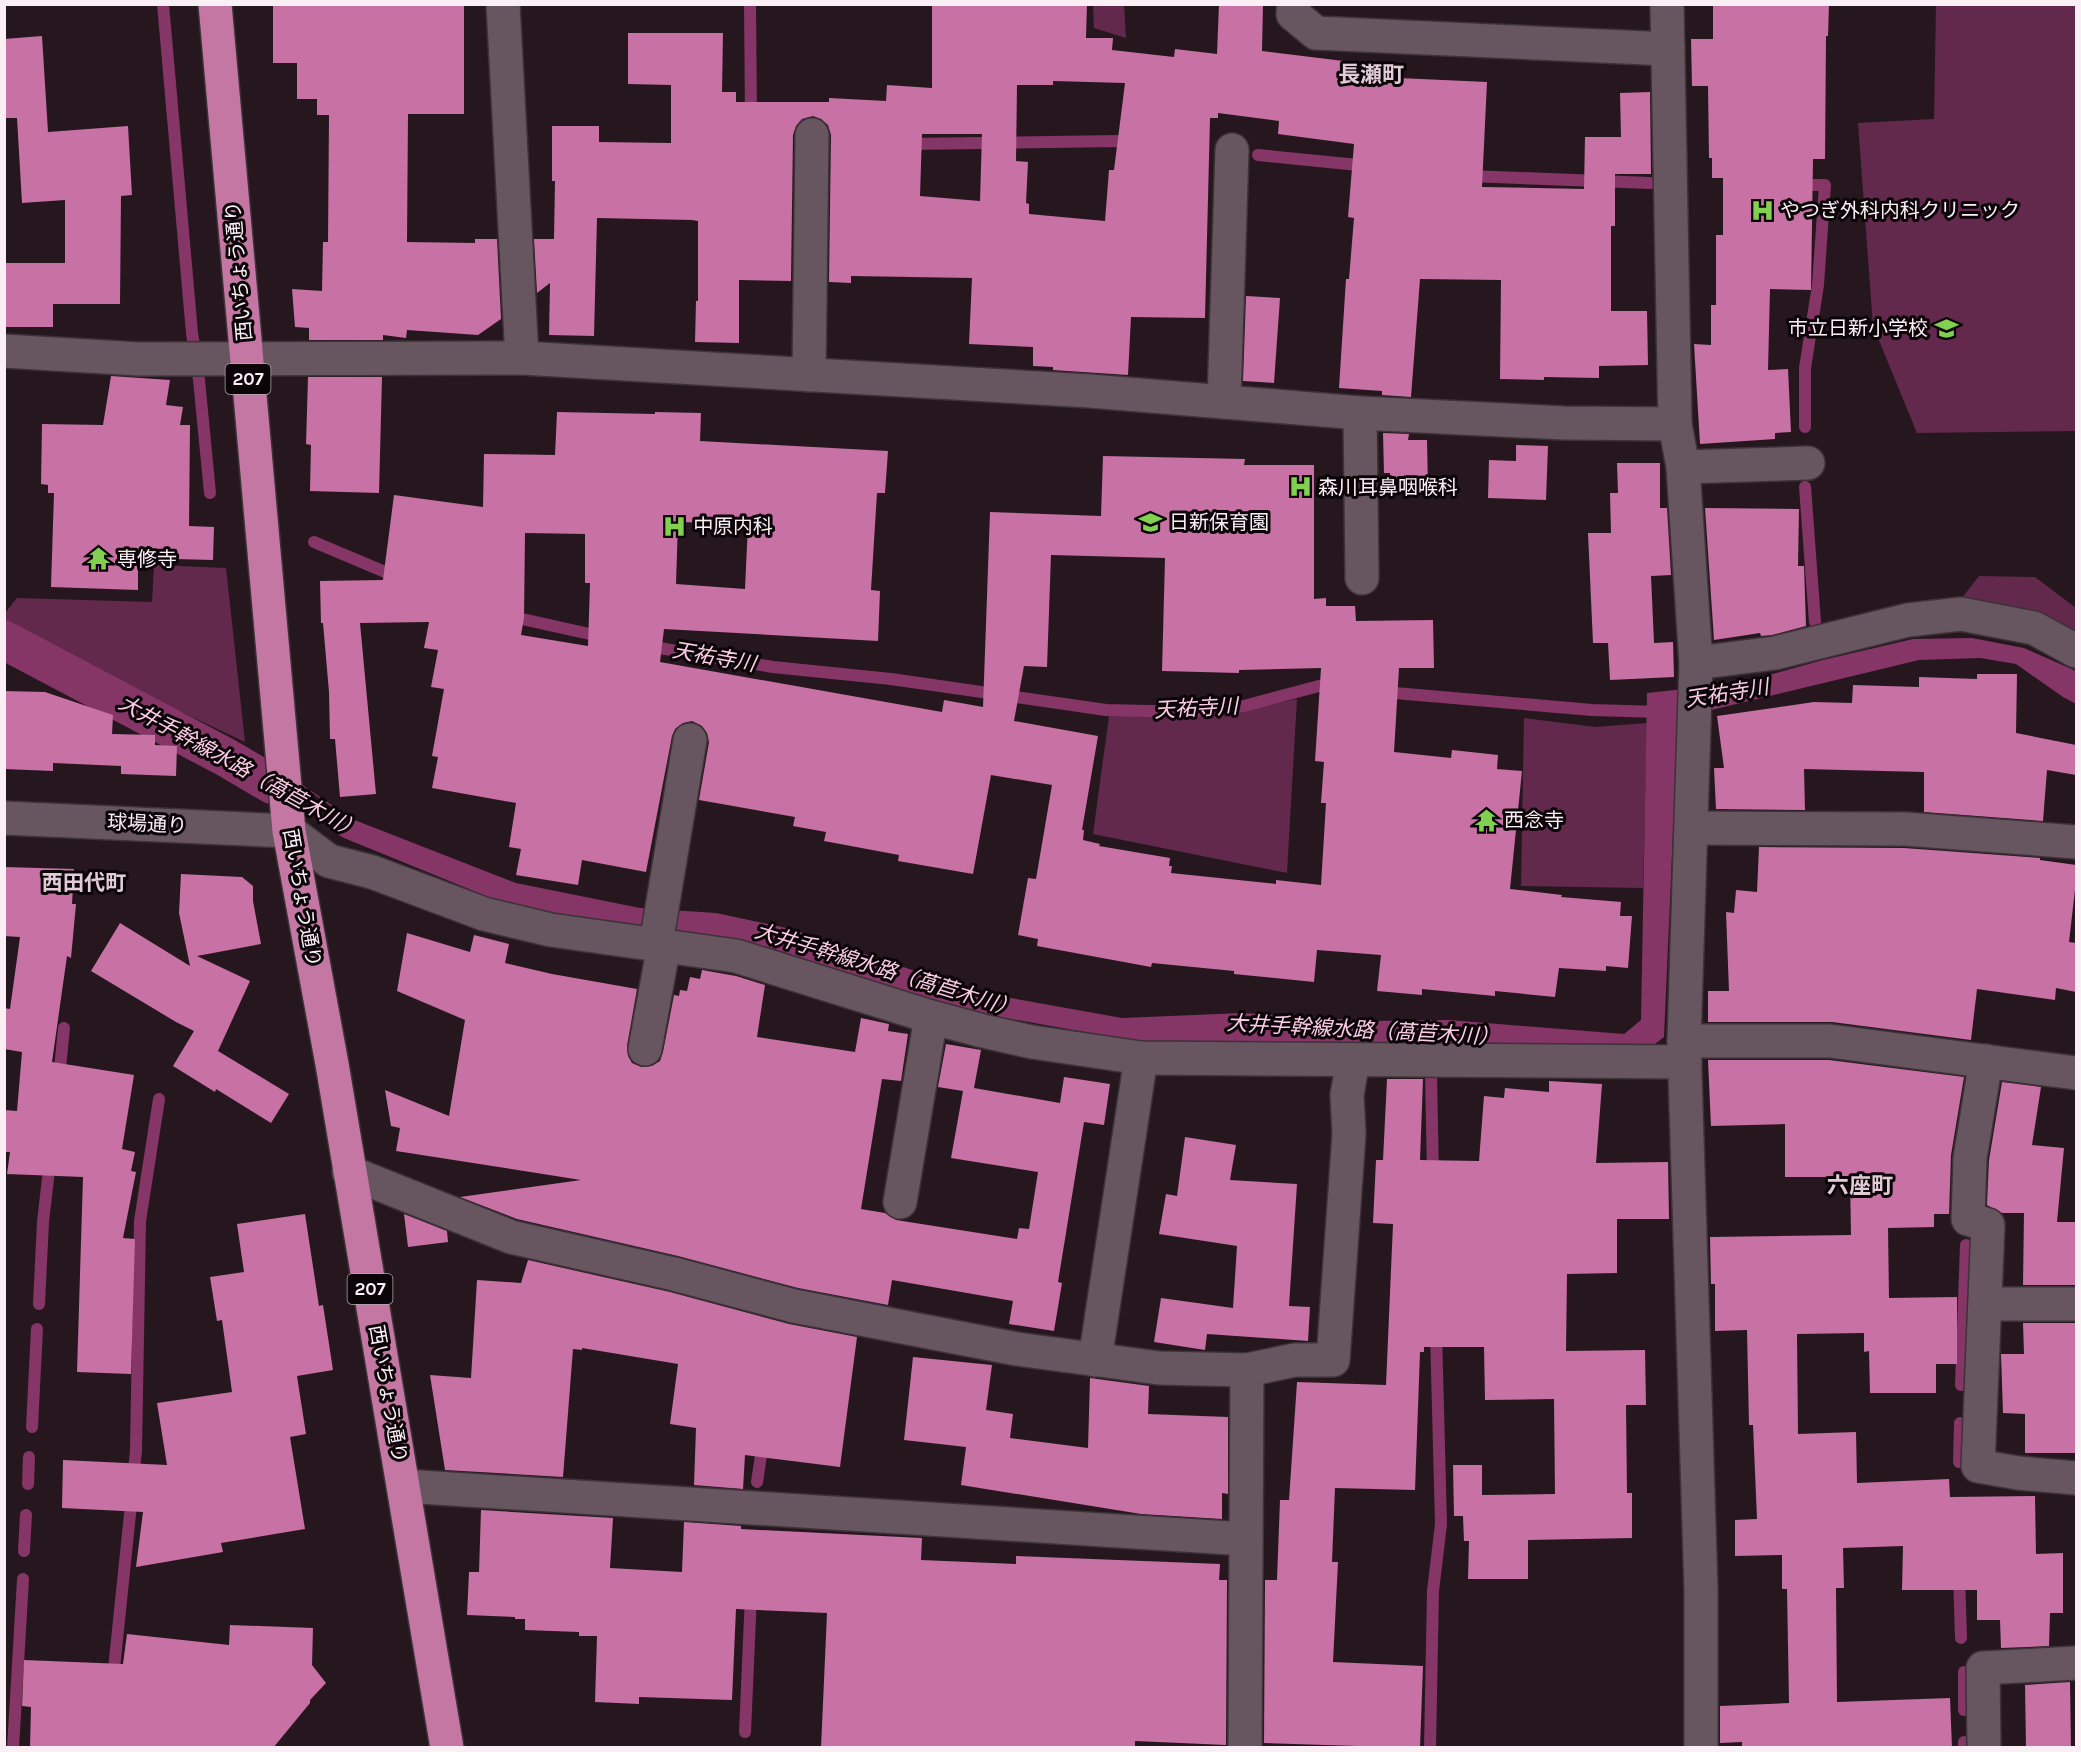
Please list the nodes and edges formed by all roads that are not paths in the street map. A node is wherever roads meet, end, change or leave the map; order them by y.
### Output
1 (215, 4) edge
2 (503, 4) edge
3 (1294, 4) edge
4 (1667, 4) edge
5 (1668, 49) junction
6 (811, 141) dead end
7 (1232, 150) dead end
8 (4, 351) edge
9 (246, 357) junction
10 (522, 358) junction
11 (809, 375) junction
12 (1224, 402) junction
13 (1360, 413) junction
14 (1675, 424) junction
15 (1808, 463) dead end
16 (1683, 467) junction
17 (1362, 578) dead end
18 (2076, 651) edge
19 (1695, 688) junction
20 (690, 740) dead end
21 (4, 818) edge
22 (1692, 828) junction
23 (289, 831) junction
24 (2076, 842) edge
25 (660, 945) junction
26 (931, 1017) junction
27 (645, 1049) dead end
28 (1685, 1052) junction
29 (1141, 1058) junction
30 (1353, 1060) junction
31 (1986, 1061) junction
32 (2076, 1073) edge
33 (350, 1172) junction
34 (900, 1202) dead end
35 (1984, 1304) junction
36 (2076, 1304) edge
37 (1095, 1360) junction
38 (1247, 1370) junction
39 (2076, 1478) edge
40 (404, 1486) junction
41 (1246, 1539) junction
42 (2076, 1664) edge
43 (447, 1748) edge
44 (1245, 1748) edge
45 (1701, 1748) edge
46 (1984, 1748) edge

1 - 9 highway, 西いちょう通り / 207
2 - 10 street
3 - 5 street
4 - 5 street
5 - 14 street
6 - 11 street
7 - 12 street
8 - 9 street
9 - 10 street
9 - 23 highway, 西いちょう通り / 207
10 - 11 street
11 - 12 street
12 - 13 street
13 - 14 street
13 - 17 street
14 - 16 street
15 - 16 street
16 - 19 street
18 - 19 street
19 - 22 street
20 - 25 street
21 - 23 street, 球場通り
22 - 24 street
22 - 28 street
23 - 25 street
23 - 33 highway, 西いちょう通り / 207
25 - 26 street
25 - 27 street
26 - 29 street
26 - 34 street
28 - 30 street
28 - 31 street
28 - 45 street
29 - 30 street
29 - 37 street
30 - 38 street
31 - 32 street
31 - 35 street
33 - 37 street
33 - 40 highway, 西いちょう通り / 207
35 - 36 street
35 - 39 street
37 - 38 street
38 - 41 street
40 - 41 street
40 - 43 highway, 西いちょう通り / 207
41 - 44 street
42 - 46 street

